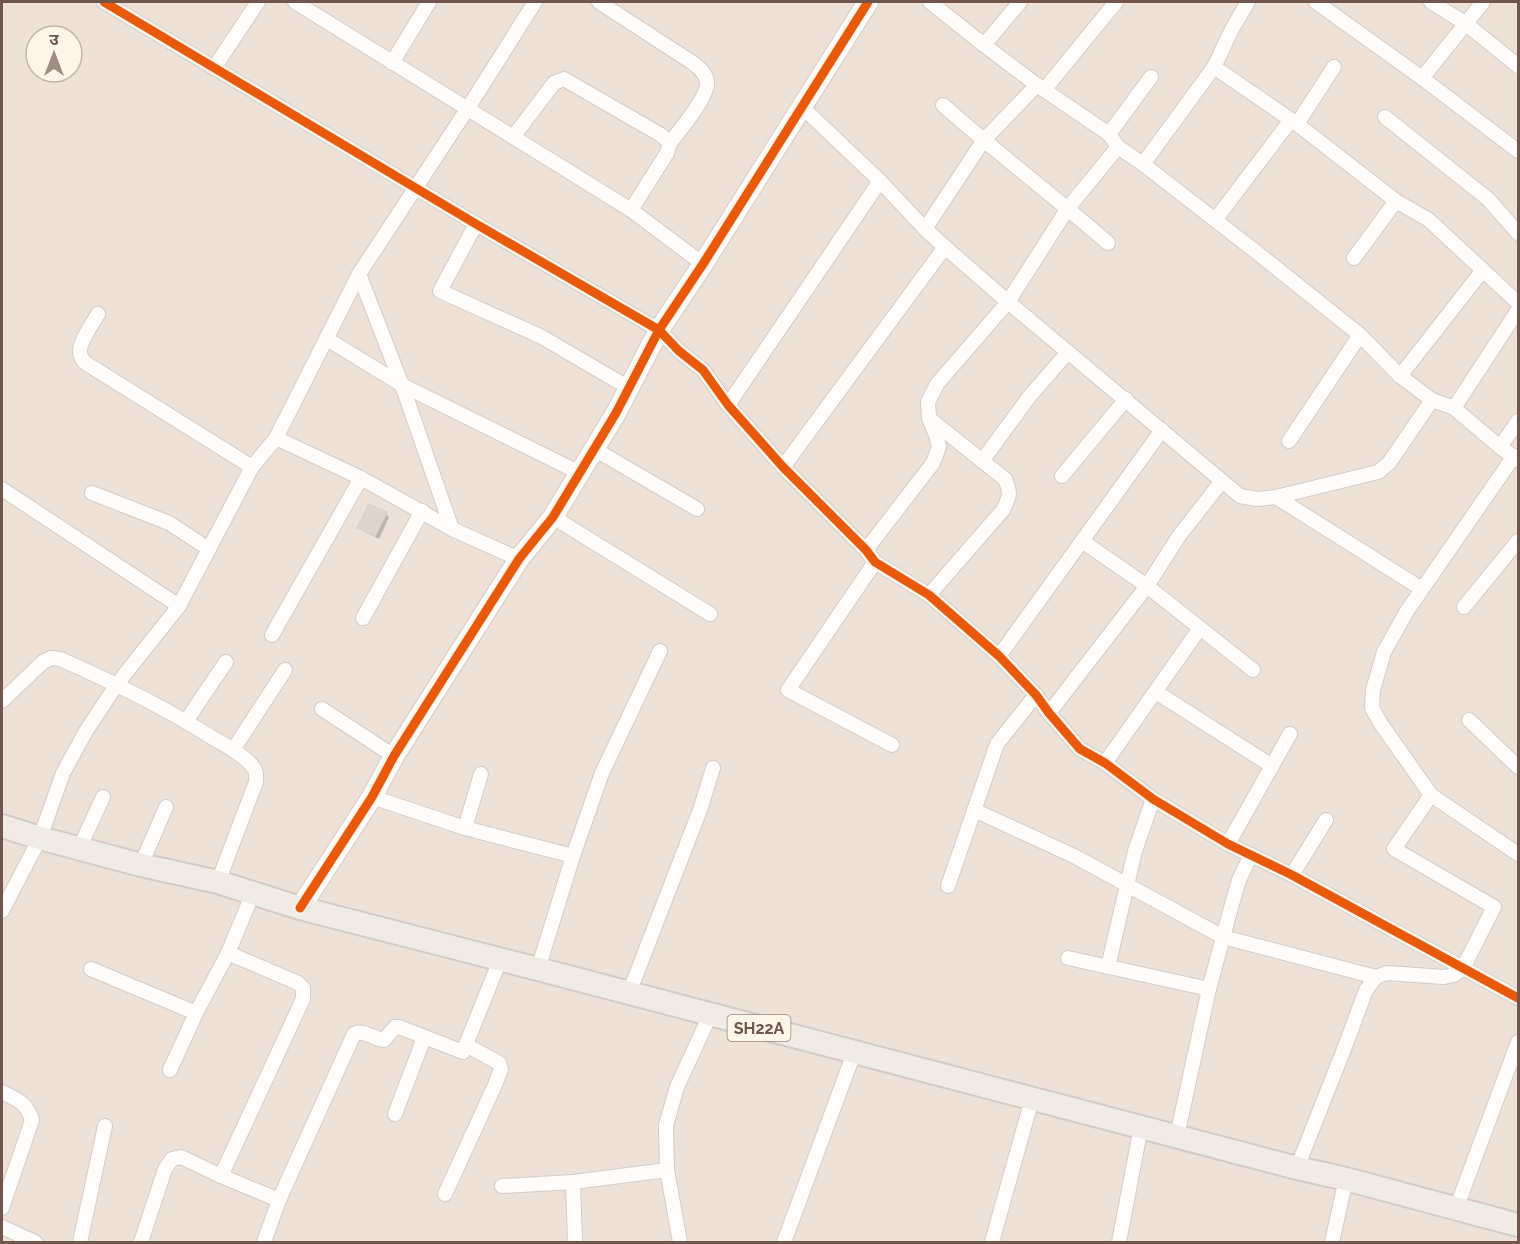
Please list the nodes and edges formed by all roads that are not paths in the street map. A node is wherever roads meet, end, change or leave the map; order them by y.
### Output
1 (104, 2) edge
2 (258, 2) edge
3 (295, 2) edge
4 (429, 2) edge
5 (535, 2) edge
6 (599, 2) edge
7 (868, 2) edge
8 (930, 2) edge
9 (1020, 2) edge
10 (1116, 2) edge
11 (1248, 2) edge
12 (1316, 2) edge
13 (1431, 2) edge
14 (1483, 2) edge
15 (1464, 23) junction
16 (984, 45) junction
17 (392, 63) junction
18 (1518, 66) edge
19 (1214, 67) junction
20 (1334, 67) dead end
21 (214, 68) junction
22 (1151, 77) dead end
23 (1422, 78) junction
24 (1041, 87) junction
25 (943, 105) dead end
26 (801, 106) junction
27 (468, 108) junction
28 (1385, 117) dead end
29 (1294, 122) junction
30 (1108, 134) junction
31 (513, 137) junction
32 (983, 141) junction
33 (670, 143) junction
34 (1118, 147) junction
35 (1518, 151) edge
36 (1143, 164) junction
37 (880, 181) junction
38 (416, 188) junction
39 (1396, 201) junction
40 (1068, 208) junction
41 (631, 210) junction
42 (1215, 220) junction
43 (476, 224) junction
44 (925, 229) junction
45 (1518, 233) edge
46 (1108, 243) dead end
47 (945, 247) junction
48 (1353, 258) dead end
49 (703, 264) junction
50 (1483, 270) junction
51 (359, 273) junction
52 (1008, 302) junction
53 (1518, 303) edge
54 (1518, 310) edge
55 (98, 314) dead end
56 (658, 330) junction
57 (1360, 335) junction
58 (327, 339) junction
59 (1068, 352) junction
60 (1400, 376) junction
61 (402, 385) junction
62 (629, 388) junction
63 (1126, 399) junction
64 (1432, 400) junction
65 (728, 405) junction
66 (1454, 408) junction
67 (929, 418) junction
68 (1518, 422) edge
69 (1162, 430) junction
70 (276, 438) junction
71 (1289, 441) dead end
72 (1500, 447) junction
73 (594, 449) junction
74 (1516, 458) edge
75 (982, 461) junction
76 (252, 467) junction
77 (783, 467) junction
78 (580, 473) junction
79 (1062, 476) dead end
80 (361, 478) junction
81 (1222, 481) junction
82 (2, 489) edge
83 (92, 493) dead end
84 (1276, 498) junction
85 (697, 509) dead end
86 (422, 512) junction
87 (553, 517) junction
88 (452, 529) junction
89 (1082, 541) junction
90 (1518, 541) edge
91 (209, 549) junction
92 (866, 550) junction
93 (519, 559) junction
94 (875, 562) junction
95 (1148, 586) junction
96 (1422, 589) junction
97 (929, 595) junction
98 (178, 606) junction
99 (1464, 608) dead end
100 (710, 615) dead end
101 (363, 618) dead end
102 (1200, 628) junction
103 (272, 635) dead end
104 (660, 651) dead end
105 (999, 656) junction
106 (226, 662) dead end
107 (285, 670) dead end
108 (1253, 670) dead end
109 (117, 684) junction
110 (1156, 692) junction
111 (1036, 695) junction
112 (2, 701) edge
113 (322, 709) dead end
114 (1049, 713) junction
115 (1469, 720) dead end
116 (186, 721) junction
117 (1290, 734) dead end
118 (892, 745) dead end
119 (233, 750) junction
120 (394, 756) junction
121 (1105, 763) junction
122 (1272, 766) junction
123 (713, 768) dead end
124 (1518, 768) edge
125 (481, 774) dead end
126 (1431, 795) junction
127 (103, 797) dead end
128 (372, 797) junction
129 (1153, 799) junction
130 (165, 807) dead end
131 (974, 810) junction
132 (1326, 820) dead end
133 (2, 825) edge
134 (465, 828) junction
135 (40, 838) junction
136 (1228, 844) junction
137 (79, 849) junction
138 (1518, 854) edge
139 (1251, 855) junction
140 (573, 856) junction
141 (141, 866) junction
142 (1292, 875) junction
143 (218, 882) junction
144 (948, 886) dead end
145 (1128, 886) junction
146 (253, 893) junction
147 (300, 908) junction
148 (2, 911) edge
149 (1223, 937) junction
150 (228, 953) junction
151 (1068, 958) dead end
152 (500, 960) junction
153 (1108, 967) junction
154 (1463, 968) junction
155 (91, 969) dead end
156 (538, 969) junction
157 (1376, 977) junction
158 (1209, 990) junction
159 (629, 993) junction
160 (1518, 998) edge
161 (196, 1013) junction
162 (710, 1015) junction
163 (424, 1038) junction
164 (1518, 1042) edge
165 (466, 1045) junction
166 (854, 1053) junction
167 (171, 1070) dead end
168 (2, 1092) edge
169 (1032, 1099) junction
170 (395, 1114) dead end
171 (105, 1126) dead end
172 (1141, 1127) junction
173 (1177, 1136) junction
174 (1297, 1168) junction
175 (667, 1170) junction
176 (221, 1176) junction
177 (1346, 1179) junction
178 (573, 1182) junction
179 (502, 1186) dead end
180 (446, 1194) dead end
181 (279, 1200) junction
182 (2, 1208) edge
183 (1456, 1209) junction
184 (1518, 1225) edge
185 (2, 1227) edge
186 (269, 1241) edge
187 (35, 1242) edge
188 (80, 1242) edge
189 (141, 1242) edge
190 (575, 1242) edge
191 (680, 1242) edge
192 (784, 1242) edge
193 (992, 1242) edge
194 (1119, 1242) edge
195 (1332, 1242) edge

1 - 21 street
2 - 21 street
3 - 17 street
4 - 17 street
5 - 27 street
6 - 33 street
7 - 26 street
8 - 16 street
9 - 16 street
10 - 24 street
11 - 19 street
12 - 23 street
13 - 15 street
14 - 15 street
15 - 18 street
15 - 23 street
16 - 24 street
17 - 27 street
19 - 29 street
19 - 36 street
20 - 29 street
21 - 38 street
22 - 30 street
23 - 35 street
24 - 30 street
24 - 32 street
25 - 32 street
26 - 37 street
26 - 49 street
27 - 31 street
27 - 38 street
28 - 45 street
29 - 39 street
29 - 42 street
30 - 34 street
31 - 33 street
31 - 41 street
32 - 40 street
32 - 44 street
33 - 41 street
34 - 36 street
34 - 40 street
36 - 42 street
37 - 44 street
37 - 65 street
38 - 43 street
38 - 51 street
39 - 48 street
39 - 50 street
40 - 46 street
40 - 52 street
41 - 49 street
42 - 57 street
43 - 56 street
43 - 62 street
44 - 47 street
47 - 52 street
47 - 77 street
49 - 56 street
50 - 53 street
50 - 60 street
51 - 58 street
51 - 61 street
52 - 59 street
52 - 67 street
54 - 66 street
55 - 76 street
56 - 62 street
56 - 65 street
57 - 60 street
57 - 71 street
58 - 61 street
58 - 70 street
59 - 63 street
59 - 75 street
60 - 64 street
61 - 78 street
61 - 88 street
62 - 73 street
63 - 69 street
63 - 79 street
64 - 66 street
64 - 84 street
65 - 77 street
66 - 72 street
67 - 75 street
67 - 92 street
68 - 72 street
69 - 81 street
69 - 89 street
70 - 76 street
70 - 80 street
72 - 74 street
73 - 78 street
73 - 85 street
74 - 96 street
75 - 97 street
76 - 91 street
77 - 92 street
78 - 87 street
80 - 86 street
80 - 103 street
81 - 84 street
81 - 95 street
82 - 98 street
83 - 91 street
84 - 96 street
86 - 88 street
86 - 101 street
87 - 93 street
87 - 100 street
88 - 93 street
89 - 95 street
89 - 105 street
90 - 99 street
91 - 98 street
92 - 94 street
93 - 120 street
94 - 97 street
94 - 118 street
95 - 102 street
95 - 114 street
96 - 126 street
97 - 105 street
98 - 109 street
102 - 108 street
102 - 110 street
104 - 140 street
105 - 111 street
106 - 116 street
107 - 119 street
109 - 112 street
109 - 116 street
109 - 135 street
110 - 121 street
110 - 122 street
111 - 114 street
111 - 131 street
113 - 120 street
114 - 121 street
115 - 124 street
116 - 119 street
117 - 122 street
119 - 143 street
120 - 128 street
121 - 129 street
122 - 136 street
123 - 159 street
125 - 134 street
126 - 138 street
126 - 154 street
127 - 137 street
128 - 134 street
128 - 147 street
129 - 136 street
129 - 145 street
130 - 141 street
131 - 144 street
131 - 145 street
132 - 142 street
133 - 135 main road, SH22A
134 - 140 street
135 - 137 main road, SH22A
135 - 148 street
136 - 139 street
137 - 141 main road, SH22A
139 - 142 street
139 - 149 street
140 - 156 street
141 - 143 main road, SH22A
142 - 154 street
143 - 146 main road, SH22A
145 - 149 street
145 - 153 street
146 - 147 main road, SH22A
146 - 150 street
147 - 152 main road, SH22A
149 - 157 street
149 - 158 street
150 - 161 street
150 - 176 street
151 - 153 street
152 - 156 main road, SH22A
152 - 165 street
153 - 158 street
154 - 157 street
154 - 160 street
155 - 161 street
156 - 159 main road, SH22A
157 - 174 street
158 - 173 street
159 - 162 main road, SH22A
161 - 167 street
162 - 166 main road, SH22A
162 - 175 street
163 - 165 street
163 - 170 street
163 - 181 street
164 - 183 street
165 - 180 street
166 - 169 main road, SH22A
166 - 192 street
168 - 182 street
169 - 172 main road, SH22A
169 - 193 street
171 - 188 street
172 - 173 main road, SH22A
172 - 194 street
173 - 174 main road, SH22A
174 - 177 main road, SH22A
175 - 178 street
175 - 191 street
176 - 181 street
176 - 189 street
177 - 183 main road, SH22A
177 - 195 street
178 - 179 street
178 - 190 street
181 - 186 street
183 - 184 main road, SH22A
185 - 187 street

